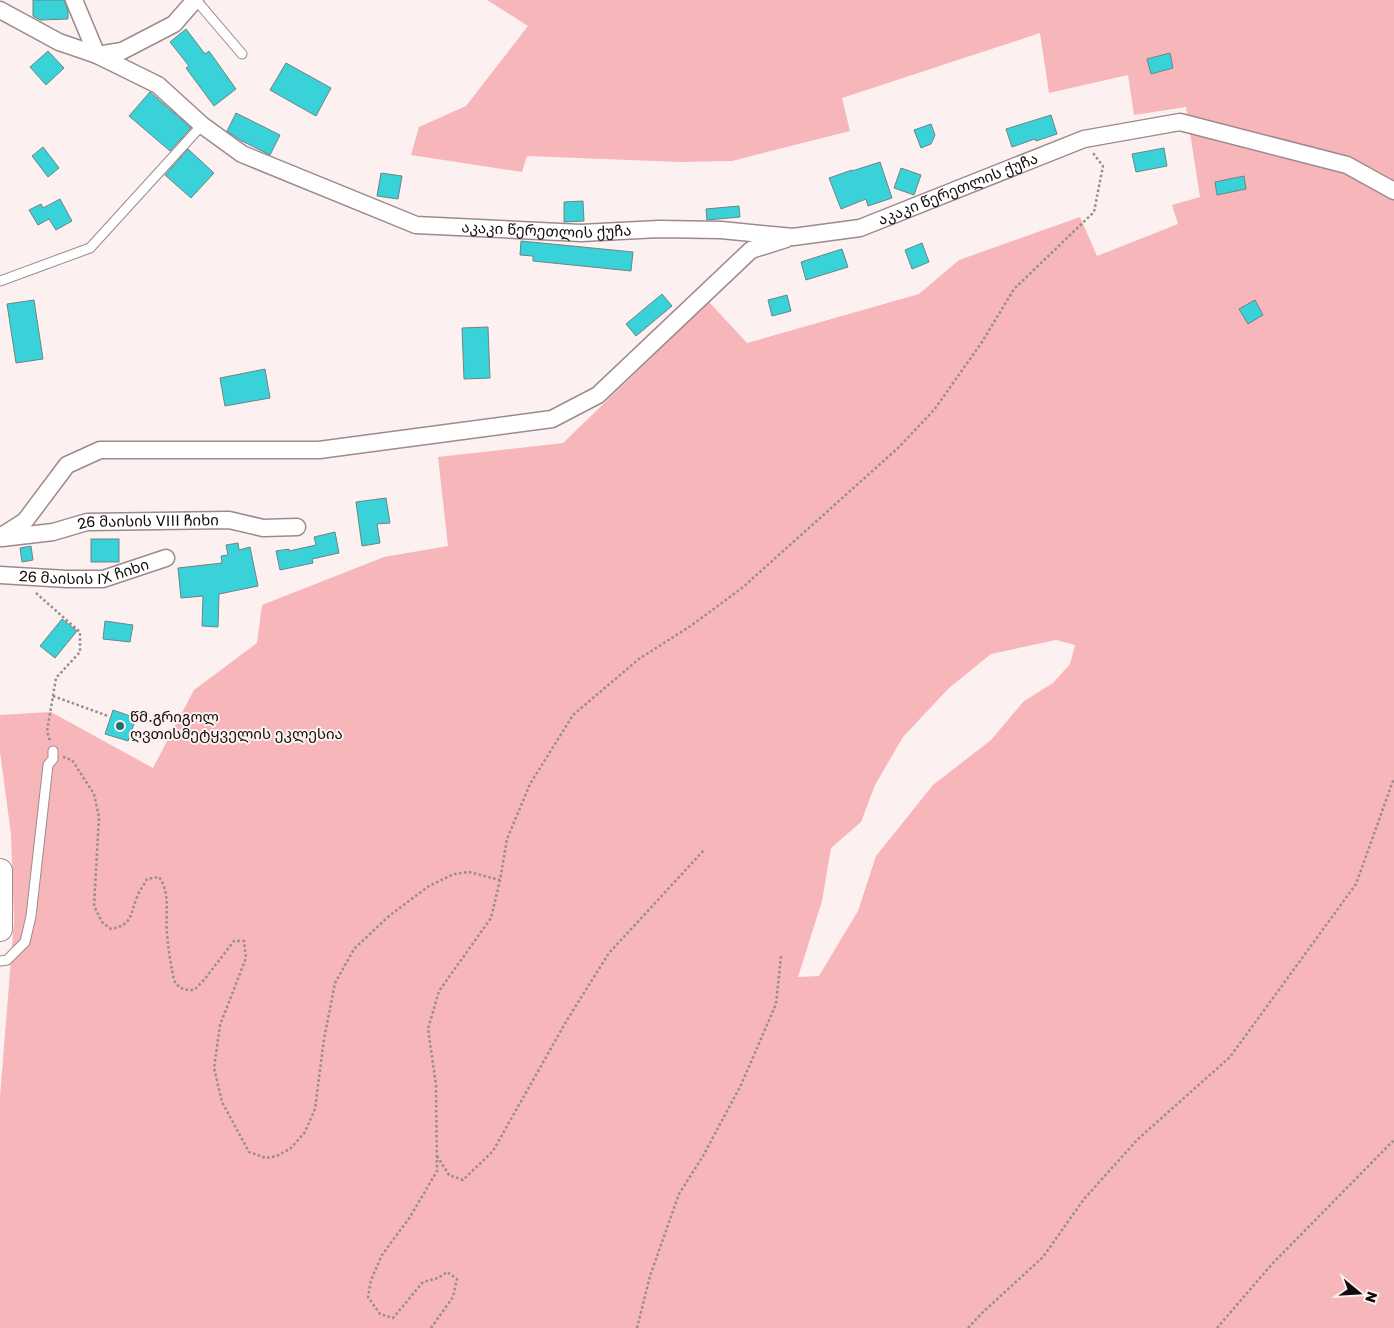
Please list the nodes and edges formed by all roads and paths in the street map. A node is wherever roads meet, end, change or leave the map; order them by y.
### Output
1 (74, 0) edge
2 (195, 0) edge
3 (0, 10) edge
4 (242, 54) dead end
5 (97, 55) junction
6 (202, 126) junction
7 (1084, 140) junction
8 (1394, 191) edge
9 (793, 237) junction
10 (0, 281) edge
11 (297, 527) dead end
12 (0, 538) edge
13 (166, 558) dead end
14 (8, 576) edge
15 (53, 696) junction
16 (108, 716) dead end
17 (53, 755) junction
18 (1394, 778) edge
19 (704, 850) dead end
20 (0, 871) edge
21 (500, 880) junction
22 (0, 929) edge
23 (781, 956) dead end
24 (0, 961) edge
25 (1394, 1140) edge
26 (437, 1155) junction
27 (431, 1328) edge
28 (637, 1328) edge
29 (968, 1328) edge
30 (1217, 1328) edge

1 - 5 street
2 - 4 lane
2 - 5 street
3 - 5 street, აკაკი წერეთლის ქუჩა
5 - 6 street, აკაკი წერეთლის ქუჩა
6 - 9 street, აკაკი წერეთლის ქუჩა
6 - 10 lane
7 - 8 street, აკაკი წერეთლის ქუჩა
7 - 9 street, აკაკი წერეთლის ქუჩა
7 - 21 path
9 - 12 street
11 - 12 street, 26 მაისის VIII ჩიხი
13 - 14 street, 26 მაისის IX ჩიხი
14 - 15 path
15 - 16 path
15 - 17 path
17 - 21 path
17 - 24 lane
18 - 29 path
19 - 26 path
20 - 22 main road
21 - 26 path
23 - 28 path
25 - 30 path
26 - 27 path

